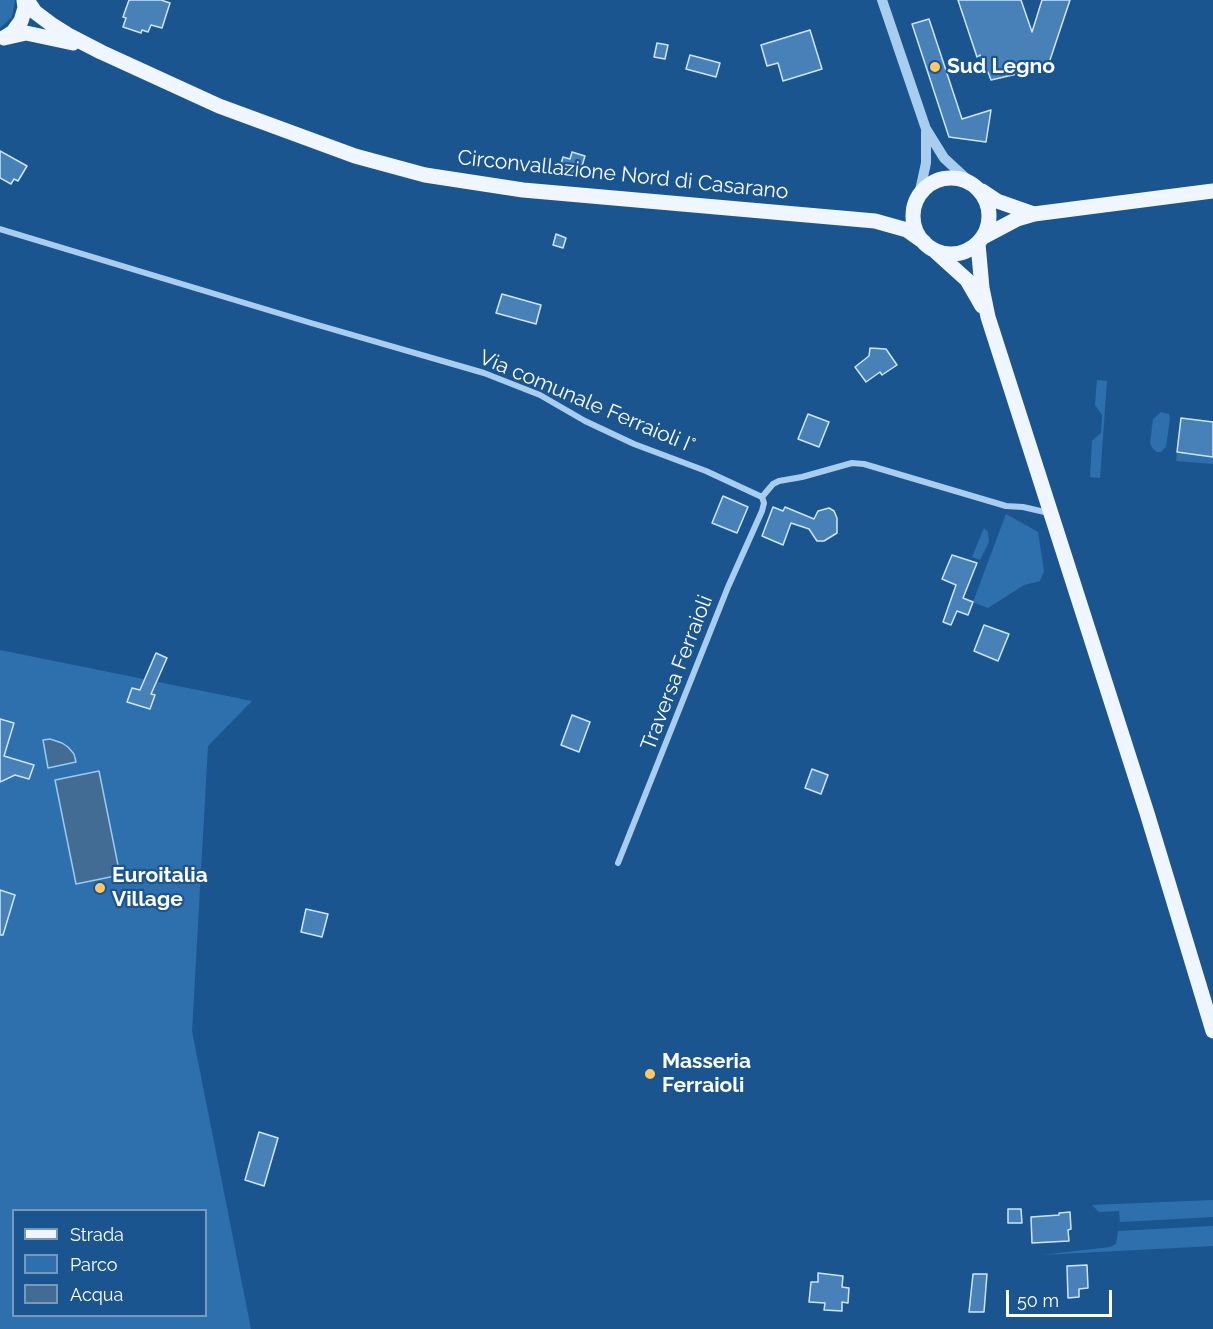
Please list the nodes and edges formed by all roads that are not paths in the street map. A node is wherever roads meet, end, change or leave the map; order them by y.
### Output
1 (26, 0) edge
2 (882, 0) edge
3 (2, 39) edge
4 (101, 52) junction
5 (926, 129) junction
6 (975, 186) junction
7 (1213, 191) edge
8 (917, 198) junction
9 (1034, 214) junction
10 (875, 221) junction
11 (0, 229) edge
12 (981, 240) junction
13 (927, 245) junction
14 (988, 316) junction
15 (762, 497) junction
16 (1051, 513) junction
17 (618, 863) dead end
18 (1213, 1031) edge

1 - 3 main road
1 - 4 main road, Circonvallazione Nord di Casarano
2 - 5 street
3 - 4 main road, Circonvallazione Nord di Casarano
4 - 10 main road, Circonvallazione Nord di Casarano
5 - 6 street
5 - 8 street
6 - 8 main road
6 - 9 main road
6 - 12 main road
7 - 9 main road
8 - 10 main road
8 - 13 main road
9 - 12 main road
10 - 13 main road
11 - 15 street, Via comunale Ferraioli I°
12 - 13 main road
12 - 14 main road
13 - 14 main road
14 - 16 main road
15 - 16 street
15 - 17 street, Traversa Ferraioli
16 - 18 main road

